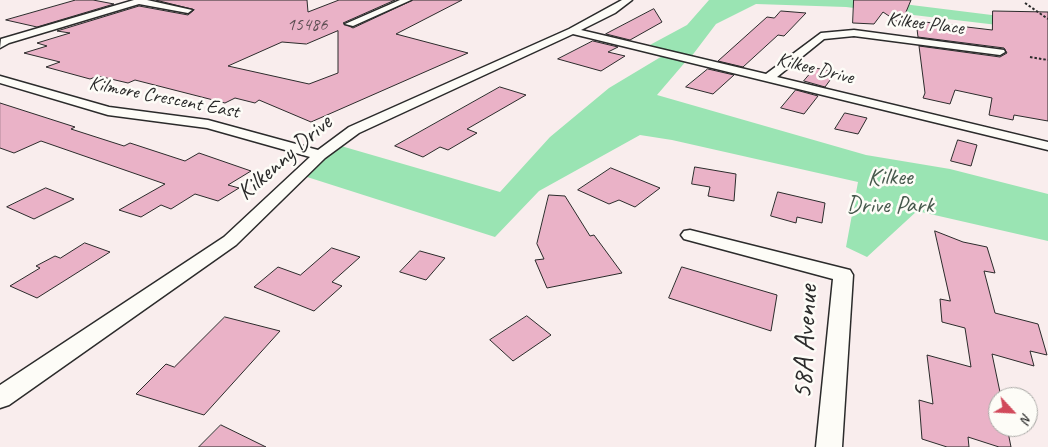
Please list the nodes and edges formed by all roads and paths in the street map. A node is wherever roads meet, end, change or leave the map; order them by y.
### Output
1 (407, 0) edge
2 (628, 0) edge
3 (140, 1) edge
4 (1025, 3) dead end
5 (188, 10) dead end
6 (1048, 19) edge
7 (350, 24) dead end
8 (572, 31) junction
9 (0, 37) edge
10 (18, 37) junction
11 (0, 45) edge
12 (1000, 52) dead end
13 (1030, 56) dead end
14 (1048, 60) edge
15 (769, 78) junction
16 (0, 79) edge
17 (1048, 146) edge
18 (320, 156) junction
19 (690, 235) dead end
20 (0, 398) edge
21 (829, 447) edge

1 - 7 street
2 - 8 street, Kilkenny Drive
3 - 5 street
3 - 10 street
4 - 6 path
8 - 15 street, Kilkee Drive
8 - 18 street, Kilkenny Drive
9 - 10 street
10 - 11 street
12 - 15 street, Kilkee Place
13 - 14 path
15 - 17 street, Kilkee Drive
16 - 18 street, Kilmore Crescent East
18 - 20 street, Kilkenny Drive
19 - 21 street, 58A Avenue

